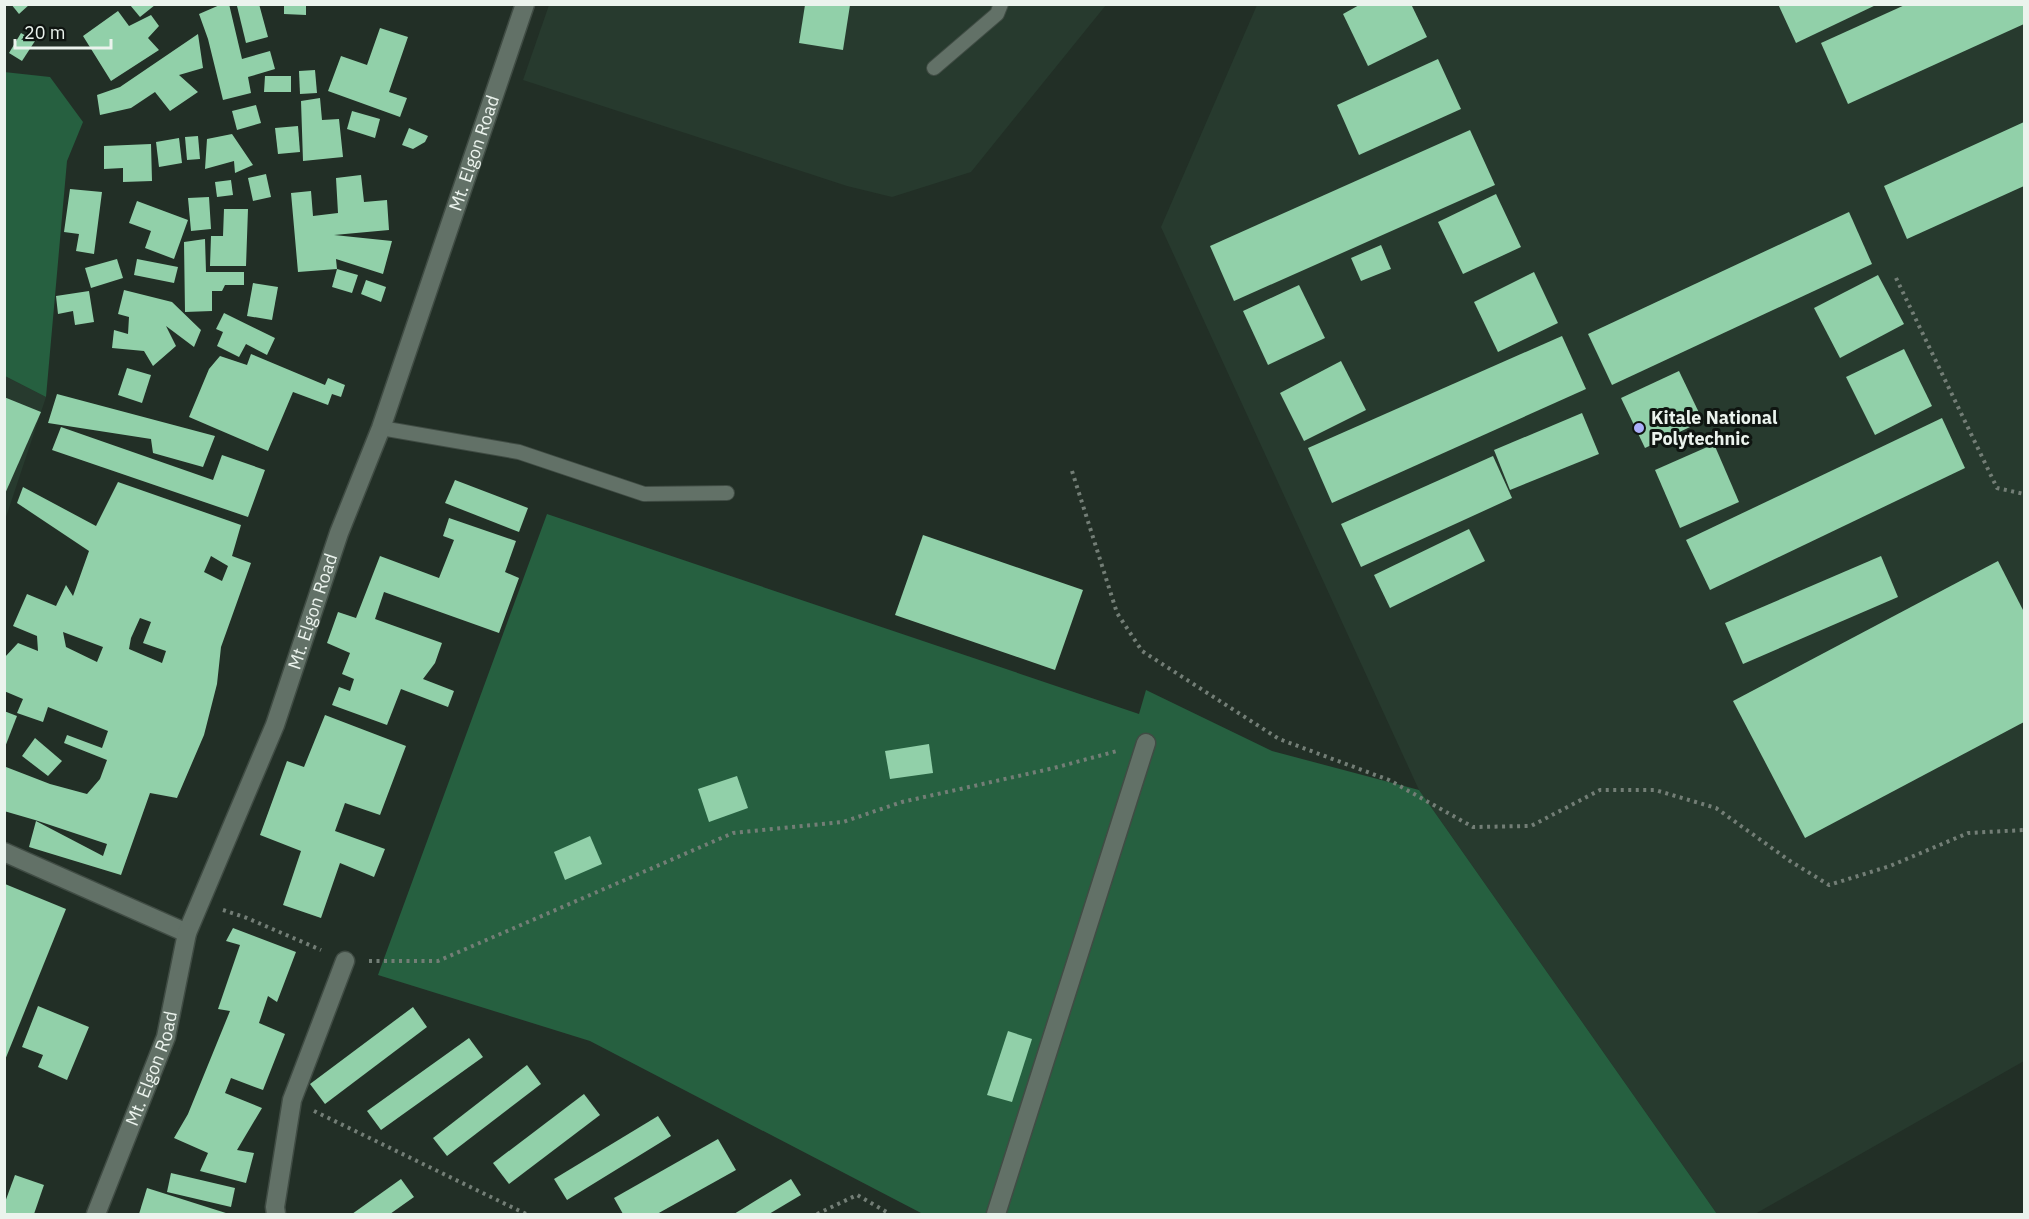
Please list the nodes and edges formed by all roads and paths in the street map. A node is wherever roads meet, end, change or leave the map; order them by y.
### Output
1 (525, 4) edge
2 (1001, 4) edge
3 (934, 68) dead end
4 (1896, 278) dead end
5 (381, 428) junction
6 (1072, 471) dead end
7 (727, 493) dead end
8 (2025, 494) edge
9 (1146, 743) joint
10 (2025, 830) edge
11 (4, 852) edge
12 (187, 933) junction
13 (345, 961) junction
14 (292, 1100) junction
15 (96, 1215) edge
16 (276, 1215) edge
17 (526, 1215) edge
18 (817, 1215) edge
19 (890, 1215) edge
20 (996, 1215) edge

1 - 5 street, Mt. Elgon Road
2 - 3 lane
4 - 8 path
5 - 7 lane
5 - 12 street, Mt. Elgon Road
6 - 10 path
9 - 13 path
9 - 20 street
11 - 12 street
12 - 13 path
12 - 15 street, Mt. Elgon Road
13 - 14 street
14 - 16 street
14 - 17 path
18 - 19 path

